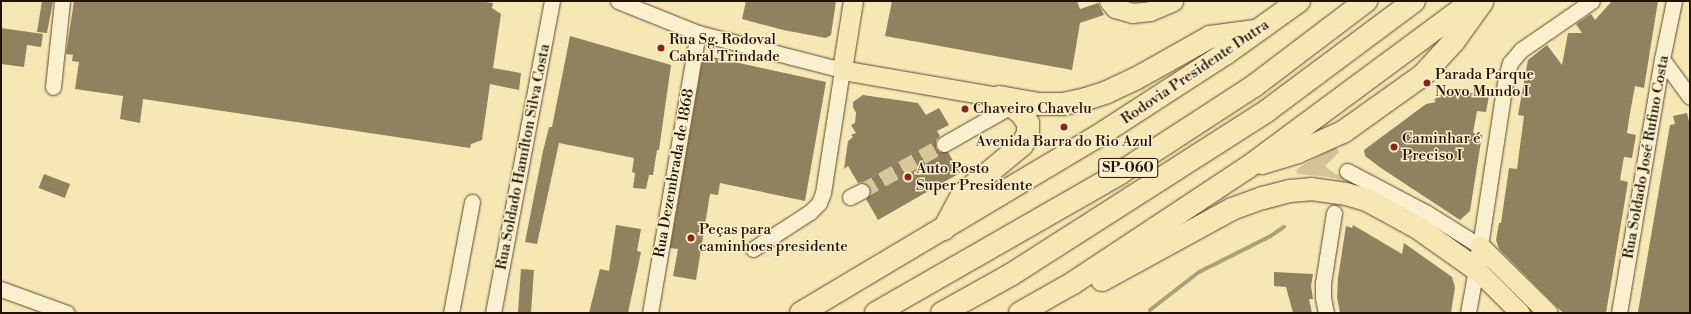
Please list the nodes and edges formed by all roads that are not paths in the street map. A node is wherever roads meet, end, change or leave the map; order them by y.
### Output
1 (62, 1) edge
2 (552, 1) edge
3 (618, 1) edge
4 (853, 1) edge
5 (1109, 1) edge
6 (1173, 1) edge
7 (1299, 1) edge
8 (1366, 1) edge
9 (1414, 1) edge
10 (1473, 1) edge
11 (1482, 1) edge
12 (1592, 1) edge
13 (1674, 1) edge
14 (1258, 31) junction
15 (698, 33) junction
16 (1662, 59) junction
17 (842, 70) junction
18 (52, 87) dead end
19 (1690, 98) edge
20 (1005, 101) junction
21 (944, 144) tunnel mouth
22 (1247, 168) junction
23 (1347, 171) dead end
24 (472, 202) dead end
25 (1334, 213) dead end
26 (944, 229) junction
27 (1480, 246) junction
28 (752, 249) dead end
29 (1476, 269) junction
30 (1073, 283) junction
31 (1, 289) edge
32 (67, 313) edge
33 (451, 313) edge
34 (493, 313) edge
35 (650, 313) edge
36 (801, 313) edge
37 (876, 313) edge
38 (942, 313) edge
39 (1020, 313) edge
40 (1326, 313) edge
41 (1468, 313) edge
42 (1520, 313) edge
43 (1548, 313) edge
44 (1619, 313) edge

1 - 18 street
2 - 34 street, Rua Soldado Hamílton Silva Costa
3 - 15 street
4 - 17 main road
5 - 6 main road
7 - 14 highway, Rodovia Presidente Dutra / SP-060
8 - 37 highway, SP-060
9 - 38 highway, SP-060
10 - 22 highway
11 - 22 highway
12 - 27 street
13 - 16 street, Rua Soldado José Rufino Costa
14 - 20 highway
14 - 26 highway, Rodovia Presidente Dutra / SP-060
15 - 17 street
15 - 35 street, Rua Dezembrada de 1868
16 - 19 street
16 - 44 street, Rua Soldado José Rufino Costa
17 - 20 main road
17 - 28 street
20 - 21 street
20 - 26 highway
22 - 30 highway
23 - 27 street
24 - 33 street
25 - 40 street
26 - 36 highway, Rodovia Presidente Dutra / SP-060
27 - 29 main road
27 - 43 main road
29 - 30 highway
29 - 41 street
29 - 42 main road
30 - 39 highway
31 - 32 street

